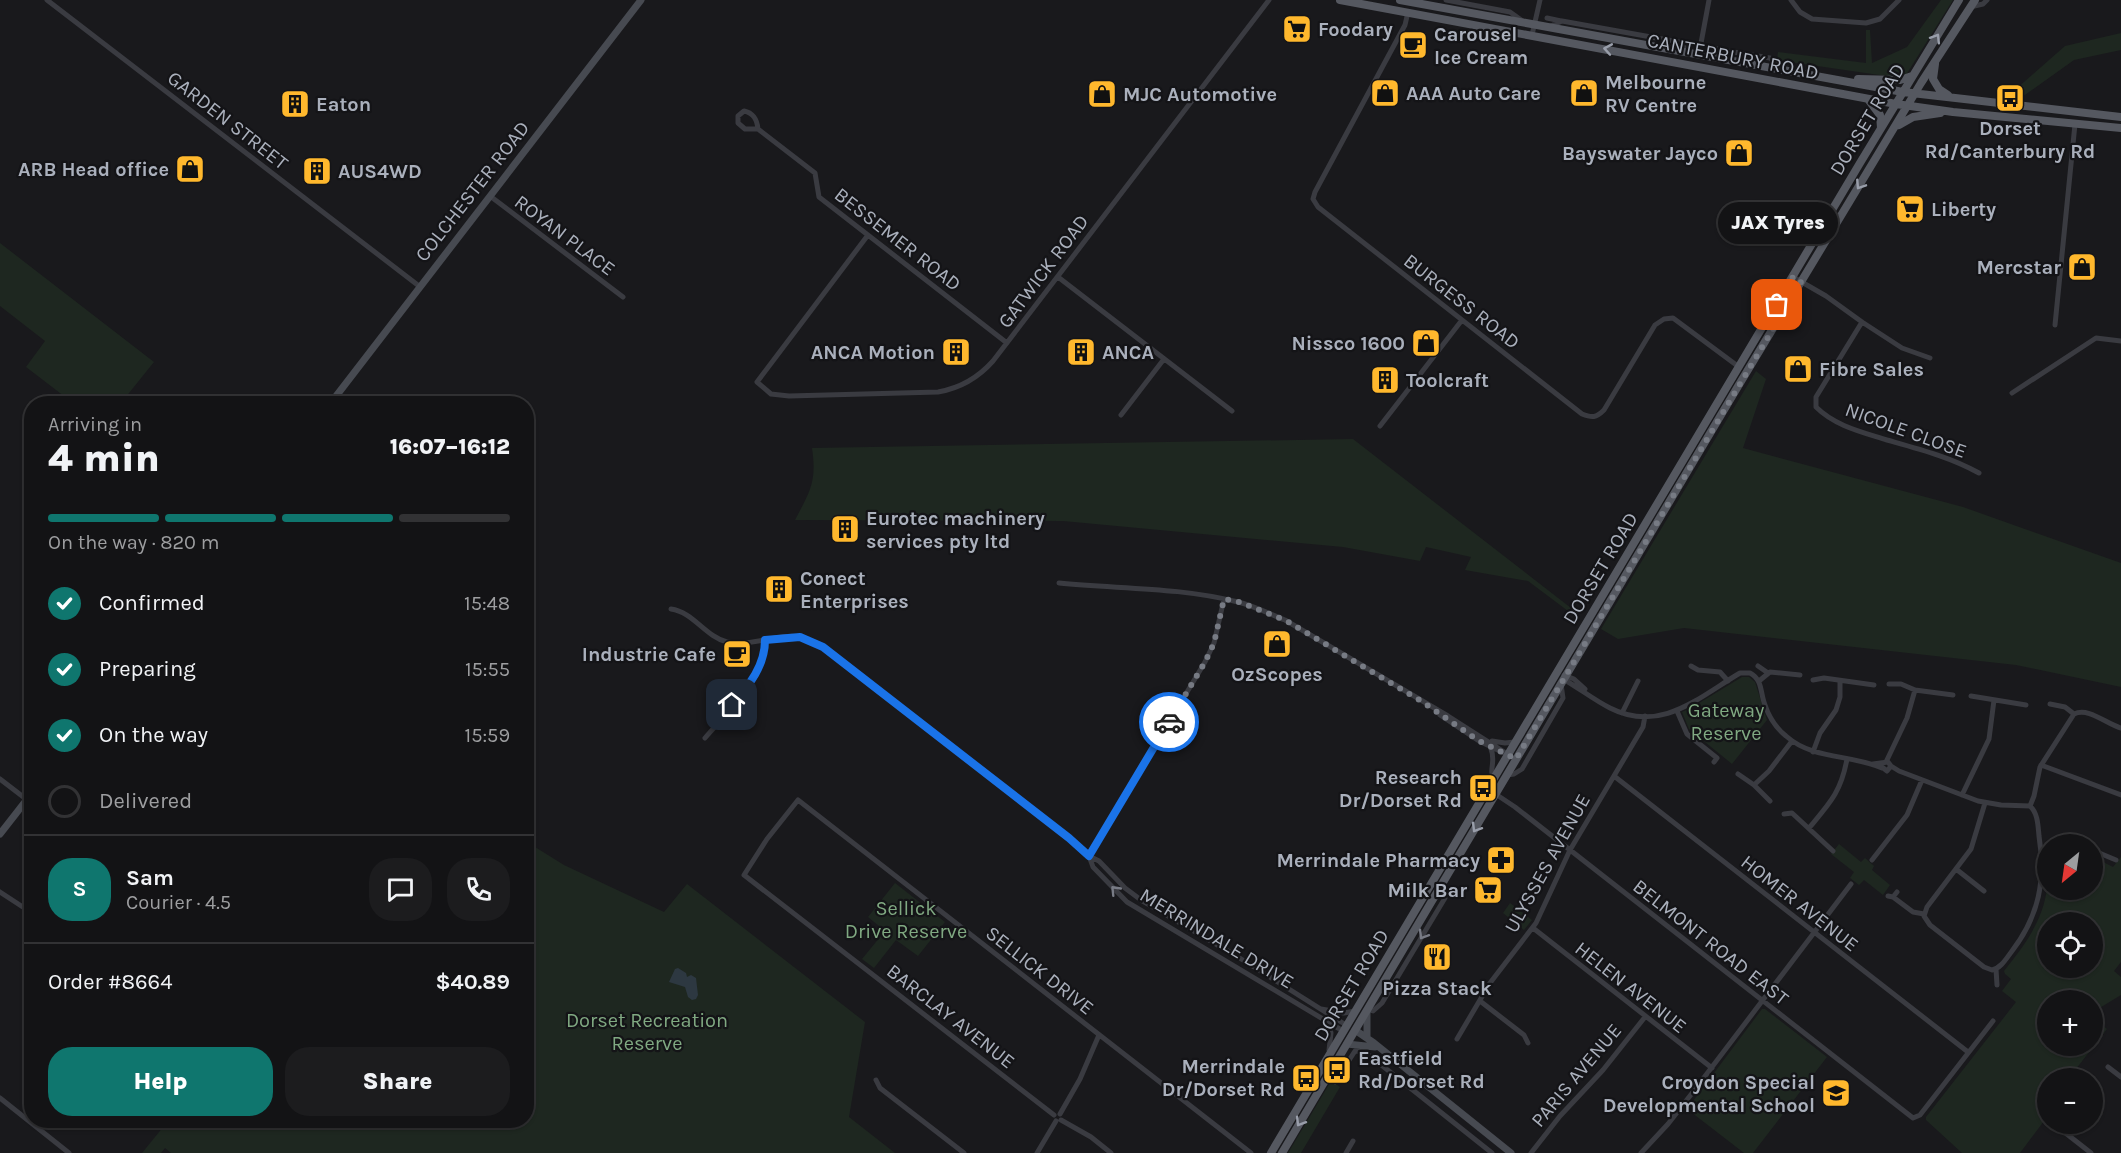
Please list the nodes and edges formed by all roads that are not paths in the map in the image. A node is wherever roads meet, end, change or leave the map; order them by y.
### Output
1 (46, 0) edge
2 (641, 0) edge
3 (1269, 0) edge
4 (1340, 0) edge
5 (1400, 0) edge
6 (1446, 0) edge
7 (1540, 0) edge
8 (1709, 0) edge
9 (1791, 0) edge
10 (1899, 0) edge
11 (1959, 0) edge
12 (1987, 0) edge
13 (1972, 4) edge
14 (1408, 12) junction
15 (1548, 23) junction
16 (1532, 24) junction
17 (1534, 35) junction
18 (1688, 52) junction
19 (1710, 52) junction
20 (1700, 54) junction
21 (1936, 61) junction
22 (1697, 66) junction
23 (1779, 68) junction
24 (1912, 76) junction
25 (1830, 79) junction
26 (1903, 92) junction
27 (1915, 94) junction
28 (1952, 98) junction
29 (1868, 99) junction
30 (1896, 104) junction
31 (1908, 106) junction
32 (1953, 112) junction
33 (2121, 117) edge
34 (2075, 124) junction
35 (1896, 128) junction
36 (758, 129) dead end
37 (1881, 129) junction
38 (2121, 129) edge
39 (490, 196) junction
40 (868, 236) junction
41 (1058, 277) junction
42 (1797, 279) junction
43 (419, 286) junction
44 (623, 297) dead end
45 (1462, 320) junction
46 (1862, 322) junction
47 (2055, 325) dead end
48 (2121, 341) edge
49 (1007, 343) junction
50 (1930, 358) dead end
51 (1164, 359) junction
52 (1743, 370) junction
53 (2012, 393) dead end
54 (336, 396) edge
55 (1232, 411) dead end
56 (1120, 415) dead end
57 (1380, 426) dead end
58 (1979, 472) dead end
59 (1059, 583) dead end
60 (1224, 599) junction
61 (671, 609) dead end
62 (765, 640) junction
63 (1691, 666) dead end
64 (1758, 666) dead end
65 (1556, 673) junction
66 (1635, 673) dead end
67 (1768, 673) junction
68 (1800, 675) dead end
69 (1564, 680) junction
70 (1812, 680) dead end
71 (1728, 681) junction
72 (1759, 681) junction
73 (1840, 681) junction
74 (1889, 684) dead end
75 (1874, 685) dead end
76 (1915, 690) junction
77 (1953, 695) dead end
78 (1971, 696) dead end
79 (1994, 700) junction
80 (1421, 701) junction
81 (2050, 704) dead end
82 (2026, 705) dead end
83 (1677, 711) junction
84 (1622, 713) junction
85 (2074, 714) junction
86 (1642, 716) junction
87 (2121, 728) edge
88 (705, 738) dead end
89 (1485, 738) junction
90 (1792, 741) junction
91 (1516, 742) junction
92 (1491, 748) junction
93 (1813, 752) junction
94 (1512, 757) junction
95 (1847, 759) junction
96 (1714, 762) dead end
97 (1887, 764) junction
98 (2041, 765) junction
99 (1738, 774) dead end
100 (1506, 775) junction
101 (1614, 776) junction
102 (0, 779) edge
103 (1493, 779) junction
104 (1922, 780) junction
105 (1754, 785) junction
106 (1492, 791) junction
107 (1962, 795) junction
108 (2121, 795) edge
109 (24, 797) edge
110 (1770, 801) dead end
111 (24, 802) edge
112 (1985, 803) junction
113 (2030, 806) junction
114 (1784, 814) dead end
115 (1809, 828) junction
116 (0, 834) edge
117 (2041, 834) edge
118 (1570, 850) junction
119 (1833, 851) dead end
120 (2103, 855) edge
121 (1089, 856) junction
122 (1872, 860) dead end
123 (2116, 860) dead end
124 (1956, 869) junction
125 (1445, 870) junction
126 (744, 875) joint
127 (1851, 884) dead end
128 (1984, 891) dead end
129 (0, 892) edge
130 (1893, 895) dead end
131 (2038, 900) edge
132 (24, 908) edge
133 (1924, 914) junction
134 (1533, 928) junction
135 (1814, 933) junction
136 (1203, 937) junction
137 (1199, 945) junction
138 (1253, 966) junction
139 (1995, 969) junction
140 (1248, 974) junction
141 (1997, 985) dead end
142 (1762, 1000) junction
143 (1480, 1001) junction
144 (1317, 1008) junction
145 (1367, 1010) junction
146 (1355, 1011) junction
147 (1644, 1017) junction
148 (1993, 1021) dead end
149 (1329, 1023) junction
150 (1344, 1028) junction
151 (1354, 1033) junction
152 (1099, 1035) junction
153 (1367, 1038) junction
154 (1457, 1039) dead end
155 (1528, 1043) dead end
156 (1347, 1044) junction
157 (1375, 1047) junction
158 (1968, 1052) junction
159 (1386, 1053) junction
160 (1329, 1055) junction
161 (2108, 1067) dead end
162 (1386, 1068) junction
163 (1712, 1068) junction
164 (2121, 1077) edge
165 (876, 1080) dead end
166 (1335, 1082) dead end
167 (0, 1098) edge
168 (24, 1117) edge
169 (1058, 1118) junction
170 (38, 1128) edge
171 (2067, 1134) edge
172 (1353, 1141) dead end
173 (69, 1153) edge
174 (964, 1153) edge
175 (1037, 1153) edge
176 (1111, 1153) edge
177 (1251, 1153) edge
178 (1271, 1153) edge
179 (1282, 1153) edge
180 (1346, 1153) edge
181 (1492, 1153) edge
182 (1511, 1153) edge
183 (1531, 1153) edge
184 (1641, 1153) edge
185 (2091, 1153) edge

1 - 43 street, GARDEN STREET
2 - 39 main road, COLCHESTER ROAD
3 - 41 street, GATWICK ROAD
4 - 14 main road, CANTERBURY ROAD
5 - 16 main road, CANTERBURY ROAD
6 - 16 street, CANTERBURY ROAD
7 - 16 street
8 - 20 street
9 - 10 street
24 -> 11 main road, DORSET ROAD
12 - 13 street, DORSET ROAD
13 - 21 main road, DORSET ROAD
14 - 17 main road, CANTERBURY ROAD
14 - 45 street, BURGESS ROAD
15 - 16 main road, CANTERBURY ROAD
15 - 18 main road, CANTERBURY ROAD
15 - 18 street, CANTERBURY ROAD
16 - 17 street
22 -> 17 main road, CANTERBURY ROAD
18 - 20 main road, CANTERBURY ROAD
19 - 20 main road, CANTERBURY ROAD
19 - 23 main road, CANTERBURY ROAD
19 - 23 street, CANTERBURY ROAD
20 - 22 main road
21 - 27 main road, DORSET ROAD
21 - 28 main road
22 - 29 main road, CANTERBURY ROAD
23 - 25 main road, CANTERBURY ROAD
24 - 25 main road
24 - 26 main road, DORSET ROAD
25 - 26 main road, CANTERBURY ROAD
26 - 27 main road, CANTERBURY ROAD
26 - 30 main road, DORSET ROAD
27 - 28 main road, CANTERBURY ROAD
27 - 31 main road, DORSET ROAD
28 - 33 main road, CANTERBURY ROAD
29 - 30 main road, CANTERBURY ROAD
29 - 37 main road
30 - 31 main road, CANTERBURY ROAD
30 - 37 main road, DORSET ROAD
31 - 32 main road, CANTERBURY ROAD
31 - 35 main road, DORSET ROAD
32 - 34 main road, CANTERBURY ROAD
32 - 35 main road
34 - 38 main road, CANTERBURY ROAD
34 - 47 street
35 -> 42 main road, DORSET ROAD
36 - 40 street, BESSEMER ROAD
37 - 42 main road, DORSET ROAD
39 - 43 main road, COLCHESTER ROAD
39 - 44 street, ROYAN PLACE
40 - 49 street, BESSEMER ROAD
40 - 49 street, GATWICK ROAD
41 - 49 street, GATWICK ROAD
41 - 51 street
42 - 46 street
42 - 52 main road, DORSET ROAD
43 - 54 main road, COLCHESTER ROAD
45 - 52 street, BURGESS ROAD
45 - 57 street
46 - 50 street
46 - 58 street, NICOLE CLOSE
48 - 53 street
51 - 55 street
51 - 56 street
52 - 65 main road, DORSET ROAD
52 - 69 main road, DORSET ROAD
59 - 60 street
60 - 80 street
60 - 121 street
61 - 62 street, MERRINDALE DRIVE
62 - 88 street
62 - 121 street, MERRINDALE DRIVE
63 - 71 street
64 - 67 street
65 - 69 street
65 - 91 main road, DORSET ROAD
66 - 84 street
67 - 68 street
67 - 72 street
69 - 84 street
69 - 94 main road, DORSET ROAD
69 - 100 street
70 - 73 street
71 - 72 street
71 - 83 street
72 - 90 street
73 - 75 street
73 - 93 street
74 - 76 street
76 - 77 street
76 - 97 street
78 - 79 street
79 - 82 street
79 - 107 street
80 - 89 street
80 - 92 street
81 - 85 street
83 - 86 street
83 - 96 street
84 - 86 street
85 - 87 street
85 - 98 street
86 - 101 street, ULYSSES AVENUE
89 - 91 street
89 - 94 street
90 - 93 street
90 - 105 street
91 - 94 main road, DORSET ROAD
92 - 94 street
92 - 103 street
93 - 95 street
94 - 100 main road, DORSET ROAD
94 - 103 main road, DORSET ROAD
95 - 97 street
95 - 115 street
97 - 104 street
98 - 108 street
98 - 113 street
99 - 105 street
100 - 106 main road, DORSET ROAD
101 - 118 street, ULYSSES AVENUE
101 - 135 street, HOMER AVENUE
102 - 109 street
103 - 106 main road, DORSET ROAD
104 - 107 street
104 - 122 street
105 - 110 street
106 - 118 street, BELMONT ROAD EAST
106 - 125 main road, DORSET ROAD
107 - 112 street
111 - 116 main road
112 - 113 street
112 - 124 street
113 - 117 street
114 - 115 street
115 - 119 street
118 - 134 street, ULYSSES AVENUE
118 - 142 street, BELMONT ROAD EAST
120 - 123 street
121 - 136 street, MERRINDALE DRIVE
137 -> 121 street, MERRINDALE DRIVE
124 - 128 street
124 - 133 street
125 -> 145 main road, DORSET ROAD
125 - 146 main road, DORSET ROAD
126 - 152 street, SELLICK DRIVE
126 - 169 street, BARCLAY AVENUE
127 - 135 street
129 - 132 street
130 - 133 street
131 - 139 street
133 - 139 street
134 - 143 street, ULYSSES AVENUE
134 - 147 street, HELEN AVENUE
135 - 142 street
135 - 158 street, HOMER AVENUE
136 - 137 street
136 - 138 street, MERRINDALE DRIVE
137 - 140 street, MERRINDALE DRIVE
138 - 140 street
138 - 144 street, MERRINDALE DRIVE
139 - 141 street
140 - 149 street, MERRINDALE DRIVE
142 - 158 street, BELMONT ROAD EAST
142 - 163 street
143 - 154 street, ULYSSES AVENUE
143 - 155 street
144 - 146 street
144 - 150 street, MERRINDALE DRIVE
145 - 151 main road, DORSET ROAD
145 - 153 main road
146 - 150 main road, DORSET ROAD
147 - 163 street, HELEN AVENUE
147 - 183 street, PARIS AVENUE
148 - 158 street
149 - 150 street, MERRINDALE DRIVE
149 - 160 street
150 - 151 main road
150 - 160 main road, DORSET ROAD
151 - 153 main road
151 - 156 main road, DORSET ROAD
151 - 157 main road
152 - 169 street
152 - 177 street, SELLICK DRIVE
153 - 159 main road
156 - 157 main road
156 -> 179 main road, DORSET ROAD
157 - 159 main road
159 - 162 street
159 - 182 main road
160 - 178 main road, DORSET ROAD
161 - 164 street
162 - 166 street
162 - 181 street
163 - 184 street
165 - 174 street
167 - 168 street
169 - 175 street
169 - 176 street, BARCLAY AVENUE
170 - 173 street
171 - 185 street
172 - 180 street

